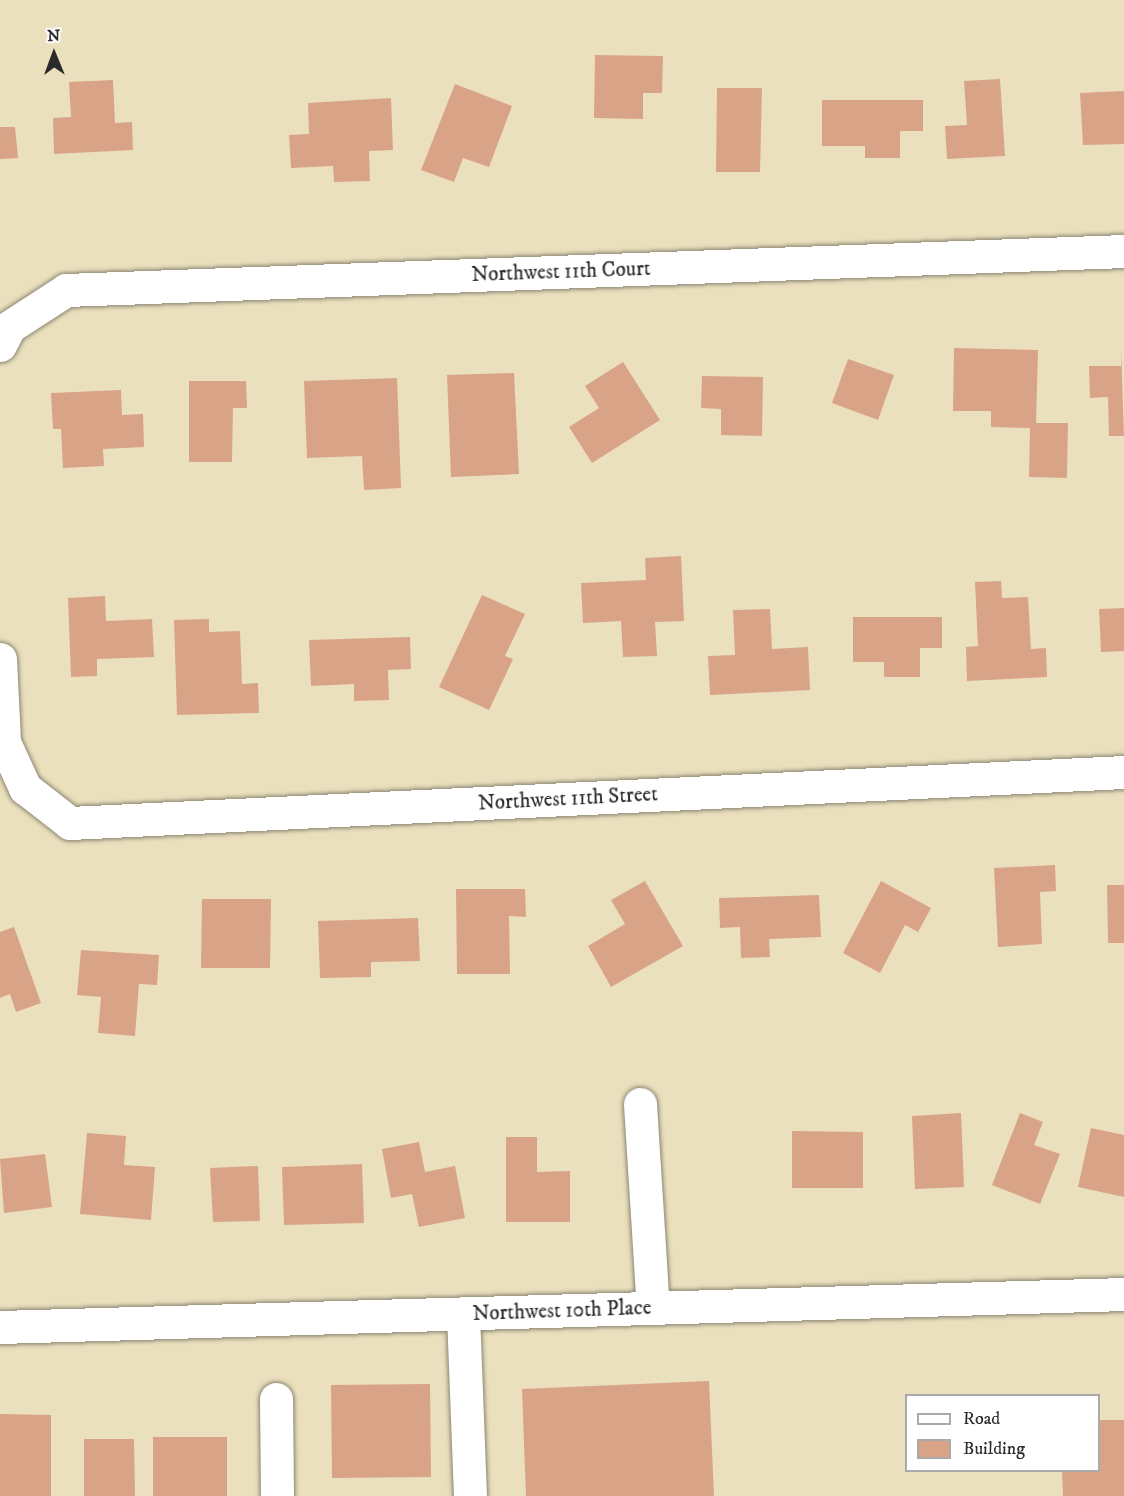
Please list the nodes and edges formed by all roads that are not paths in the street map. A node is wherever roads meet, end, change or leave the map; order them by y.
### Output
1 (1124, 251) edge
2 (5, 336) edge
3 (0, 659) edge
4 (1124, 772) edge
5 (640, 1104) dead end
6 (1124, 1294) edge
7 (653, 1308) junction
8 (463, 1314) junction
9 (0, 1327) edge
10 (276, 1399) dead end
11 (277, 1496) edge
12 (470, 1496) edge

1 - 2 street, Northwest 11th Court
3 - 4 street, Northwest 11th Street
5 - 7 street
6 - 7 street, Northwest 10th Place
7 - 8 street, Northwest 10th Place
8 - 9 street, Northwest 10th Place
8 - 12 street
10 - 11 street

